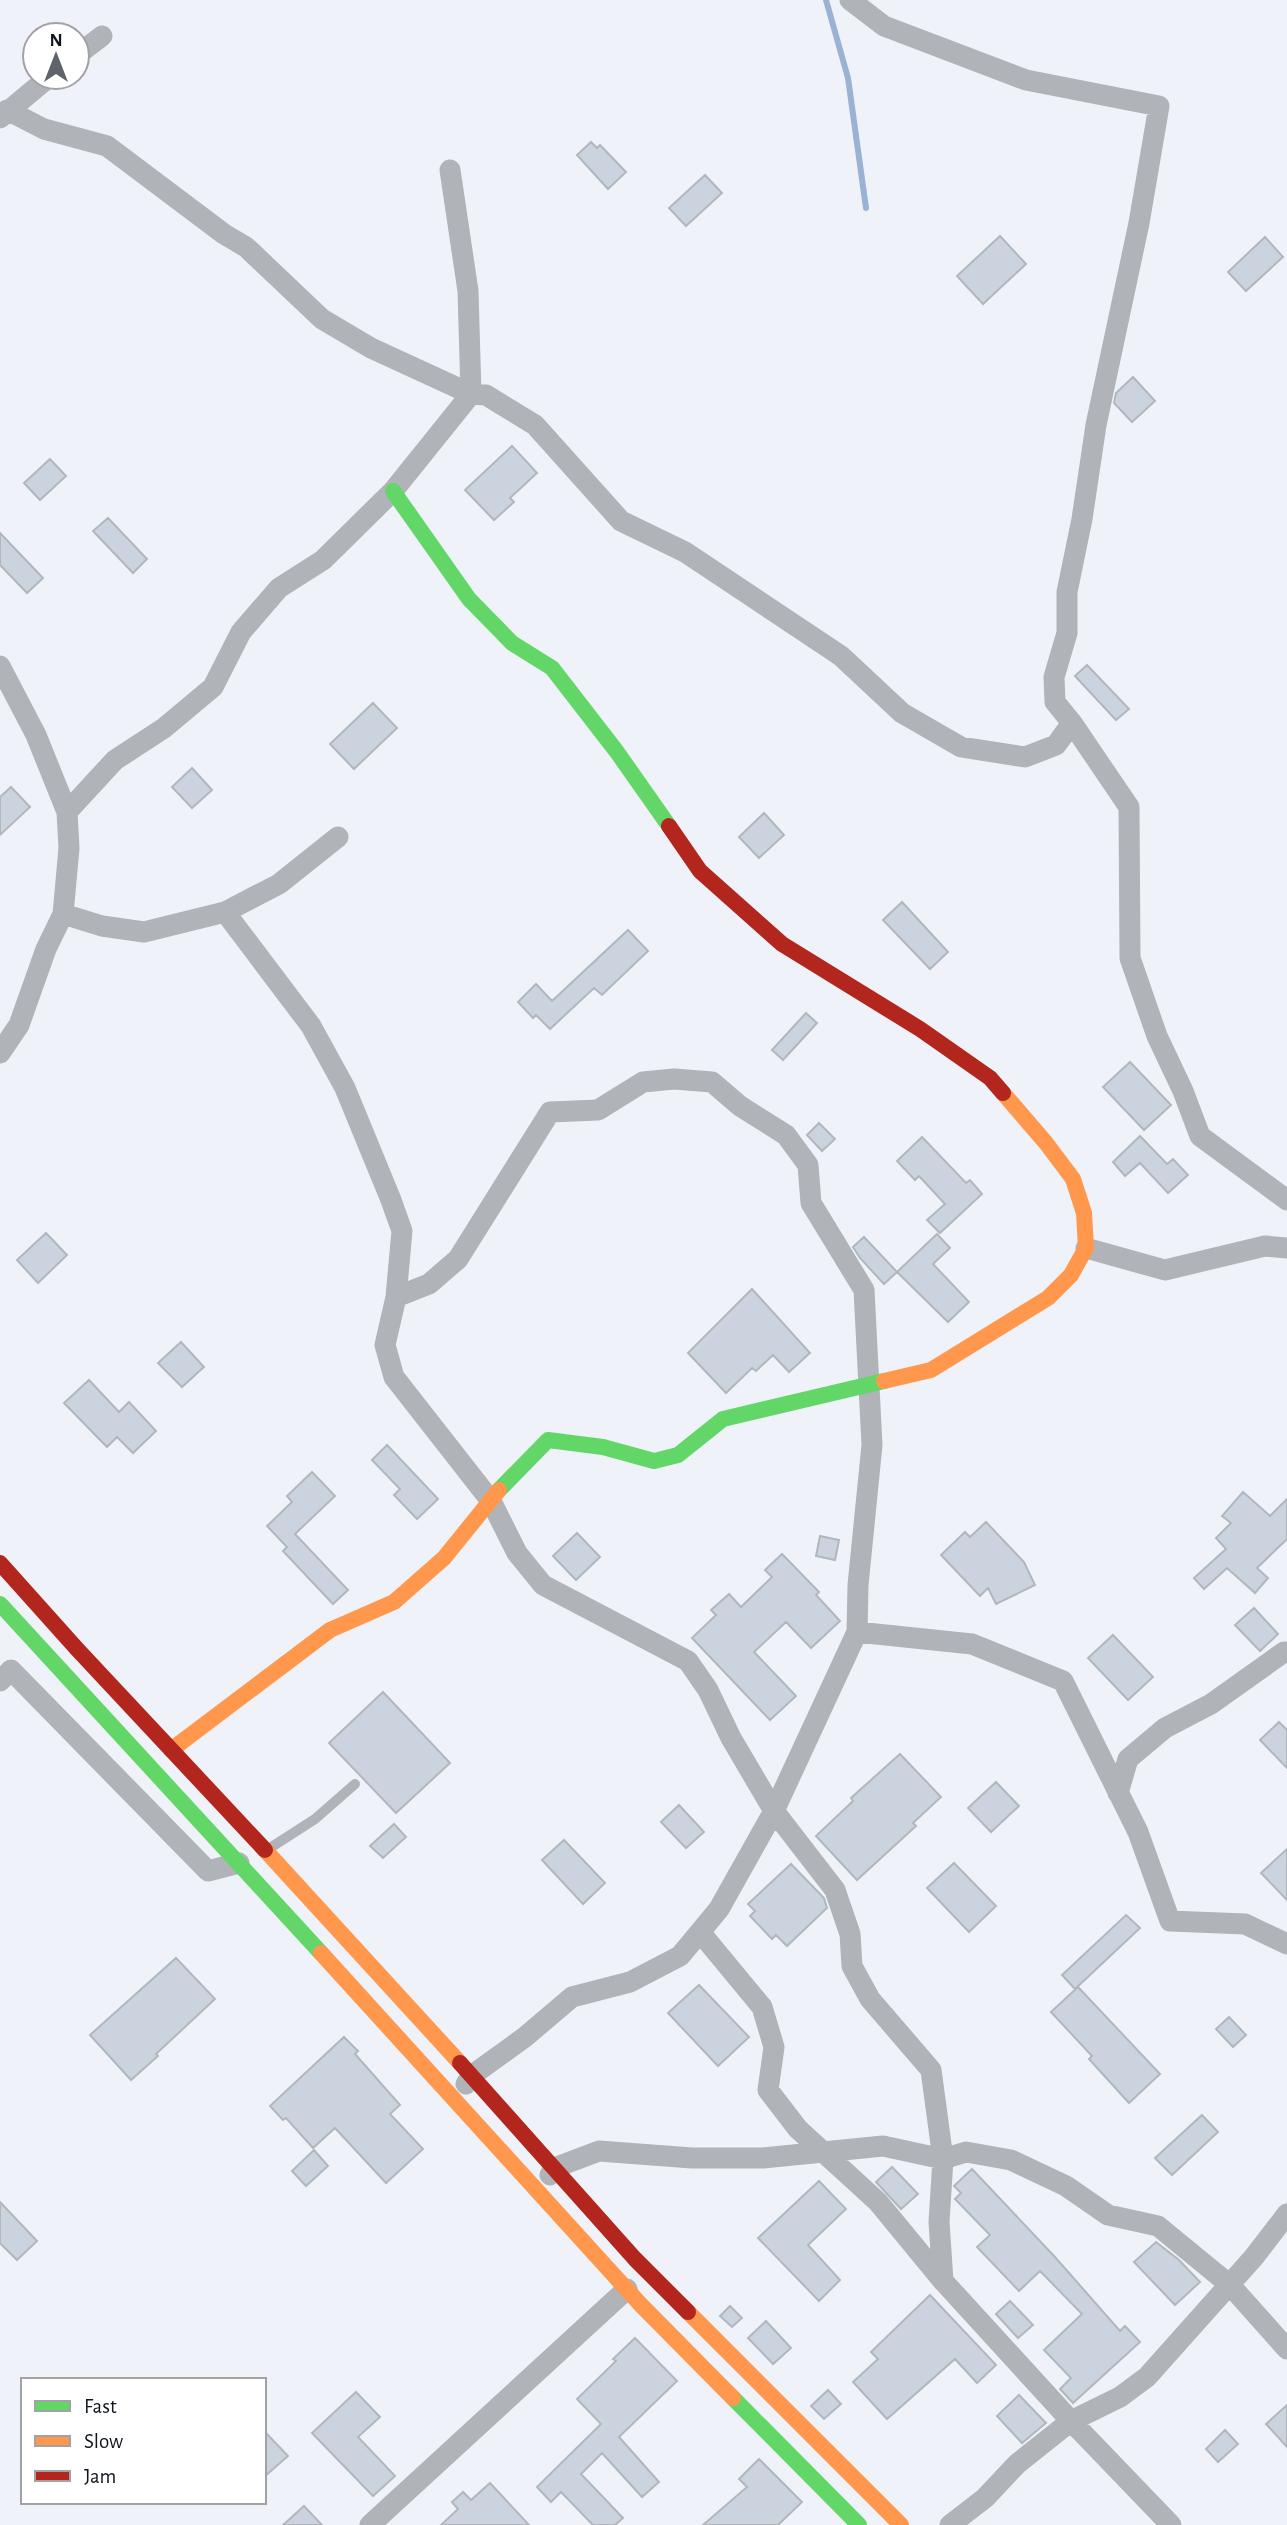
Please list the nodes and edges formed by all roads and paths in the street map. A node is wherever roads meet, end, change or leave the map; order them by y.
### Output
1 (850, 0) edge
2 (102, 36) dead end
3 (91, 44) edge
4 (32, 91) edge
5 (3, 114) edge
6 (450, 170) dead end
7 (471, 394) junction
8 (393, 491) junction
9 (0, 666) edge
10 (1072, 723) junction
11 (67, 812) junction
12 (338, 837) dead end
13 (225, 912) junction
14 (63, 914) junction
15 (0, 1053) edge
16 (1287, 1200) edge
17 (1086, 1248) junction
18 (1287, 1248) edge
19 (396, 1297) junction
20 (870, 1383) junction
21 (491, 1501) junction
22 (0, 1563) edge
23 (0, 1604) edge
24 (857, 1632) junction
25 (1287, 1652) edge
26 (0, 1681) edge
27 (172, 1750) junction
28 (355, 1784) dead end
29 (1118, 1793) junction
30 (774, 1811) junction
31 (254, 1863) junction
32 (700, 1932) junction
33 (1287, 1944) edge
34 (471, 2076) junction
35 (457, 2101) junction
36 (824, 2153) junction
37 (943, 2159) junction
38 (554, 2168) junction
39 (540, 2193) junction
40 (1287, 2214) edge
41 (943, 2281) junction
42 (1230, 2285) junction
43 (627, 2289) junction
44 (1287, 2349) edge
45 (1070, 2421) junction
46 (370, 2525) edge
47 (859, 2525) edge
48 (901, 2525) edge
49 (950, 2525) edge
50 (1171, 2525) edge

1 - 10 street
2 - 3 street
4 - 5 street
5 - 7 street
6 - 7 street
7 - 8 street
7 - 10 street
8 - 11 street
8 - 17 main road
9 - 11 street
10 - 16 street
11 - 14 street
12 - 13 street
13 - 14 street
13 - 19 street
14 - 15 street
17 - 18 street
17 - 20 main road
19 - 20 street
19 - 21 street
20 - 21 main road
20 - 24 street
21 - 27 main road
21 - 30 street
22 - 27 main road
23 - 31 main road
24 - 29 street
24 - 30 street
25 - 29 street
26 - 31 street
27 - 31 main road
28 - 31 lane
29 - 33 street
30 - 32 street
30 - 37 street
31 - 34 main road
31 - 35 main road
32 - 34 street
32 - 36 street
34 - 35 street
34 - 38 main road
35 - 39 main road
36 - 37 street
36 - 38 street
36 - 41 street
37 - 41 street
37 - 42 street
38 - 39 street
38 - 48 main road
39 - 43 main road
40 - 42 street
41 - 45 street
42 - 44 street
42 - 45 street
43 - 46 street
43 - 47 main road
45 - 49 street
45 - 50 street

